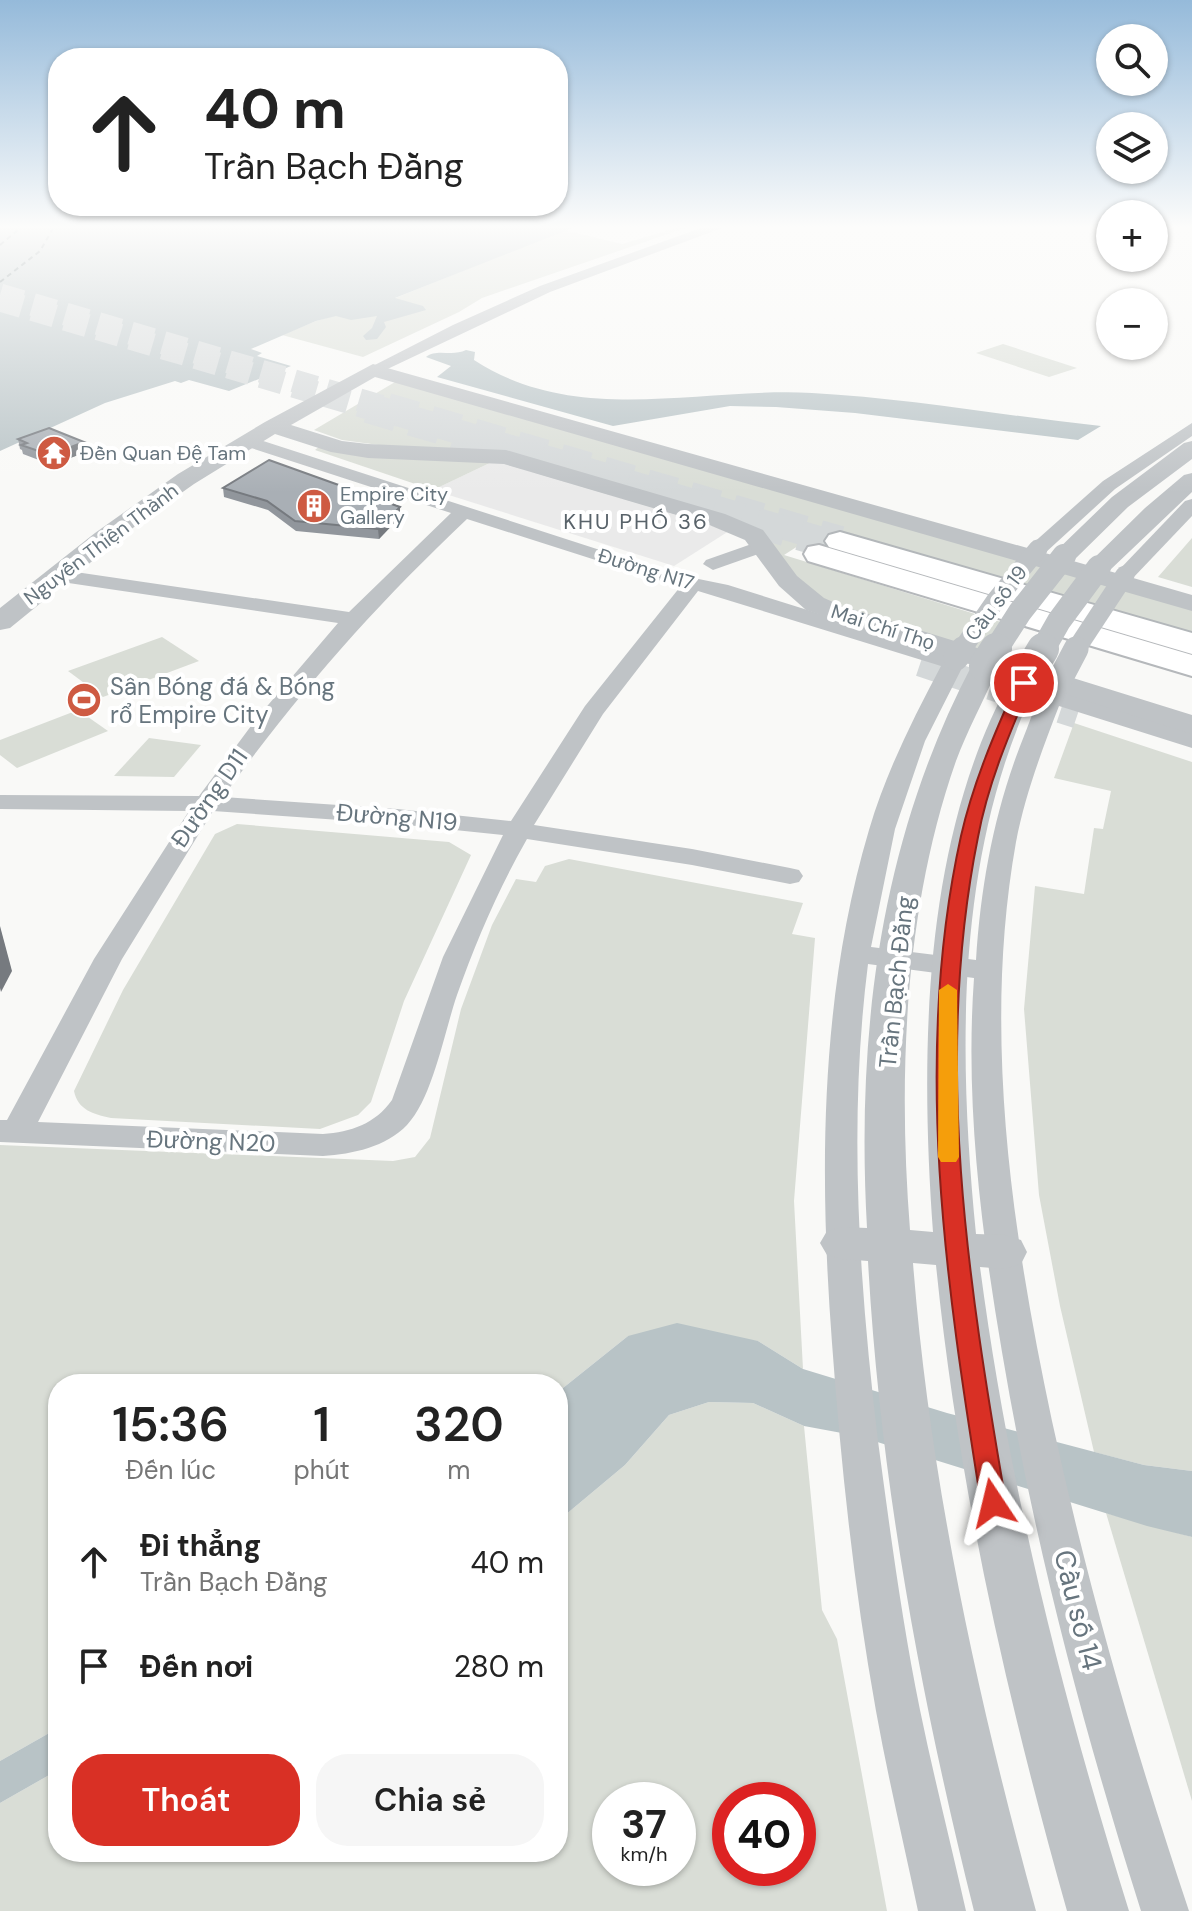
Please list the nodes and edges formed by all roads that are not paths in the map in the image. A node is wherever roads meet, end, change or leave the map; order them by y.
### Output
1 (487, 314) edge
2 (373, 370) junction
3 (275, 427) junction
4 (1191, 435) edge
5 (248, 441) junction
6 (1192, 480) edge
7 (1192, 505) edge
8 (464, 511) junction
9 (763, 546) junction
10 (825, 550) junction
11 (1104, 561) junction
12 (713, 564) dead end
13 (1131, 568) junction
14 (55, 575) junction
15 (692, 585) junction
16 (1192, 603) edge
17 (351, 619) junction
18 (0, 622) edge
19 (1192, 644) edge
20 (1192, 652) edge
21 (965, 662) junction
22 (920, 664) tunnel mouth
23 (1192, 666) edge
24 (1192, 676) edge
25 (1044, 688) junction
26 (1077, 716) tunnel mouth
27 (1192, 725) edge
28 (1192, 741) edge
29 (1192, 754) edge
30 (0, 802) edge
31 (203, 804) junction
32 (518, 829) junction
33 (790, 876) dead end
34 (854, 953) junction
35 (895, 959) junction
36 (970, 969) junction
37 (9, 1131) edge
38 (842, 1243) junction
39 (890, 1246) junction
40 (956, 1250) junction
41 (1005, 1252) junction
42 (871, 1312) junction
43 (942, 1911) edge
44 (1005, 1911) edge
45 (1098, 1911) edge
46 (1165, 1911) edge

1 - 2 street, Nguyễn Thiện Thành
2 - 3 street, Nguyễn Thiện Thành
2 - 16 street
3 - 5 street, Nguyễn Thiện Thành
3 - 9 street, Mai Chí Thọ
4 - 21 street, Cầu số 19, bridge
5 - 8 street, Đường N17
5 - 14 street, Nguyễn Thiện Thành
6 - 11 street
7 - 13 street
8 - 15 street, Đường N17
8 - 17 street, Đường D11
9 - 12 street
9 - 27 street, Mai Chí Thọ
10 - 19 main road
10 - 20 main road
10 - 23 main road
10 - 24 main road, Mai Chí Thọ
11 - 13 street
11 - 25 street, bridge
13 - 25 street, bridge
14 - 17 street
14 - 18 street, Nguyễn Thiện Thành
15 - 21 street, Đường N17
15 - 22 street
15 - 32 street
17 - 31 street, Đường D11
21 - 34 street
21 - 35 street, Trần Bạch Đằng
25 - 28 street
25 - 36 street
26 - 29 street
30 - 31 street, Đường N19
31 - 32 street, Đường N19
31 - 37 street, Đường D11
32 - 33 street, Đường N19
32 - 37 street, Đường N20
34 - 35 street
34 - 38 street
35 - 36 street
35 - 39 street, Trần Bạch Đằng
36 - 40 street
36 - 41 street, Cầu số 14
38 - 39 street
38 - 42 street
39 - 40 street
39 - 42 street, Trần Bạch Đằng
40 - 41 street
40 - 45 street
41 - 46 street, Cầu số 14
42 - 43 street
42 - 44 street

